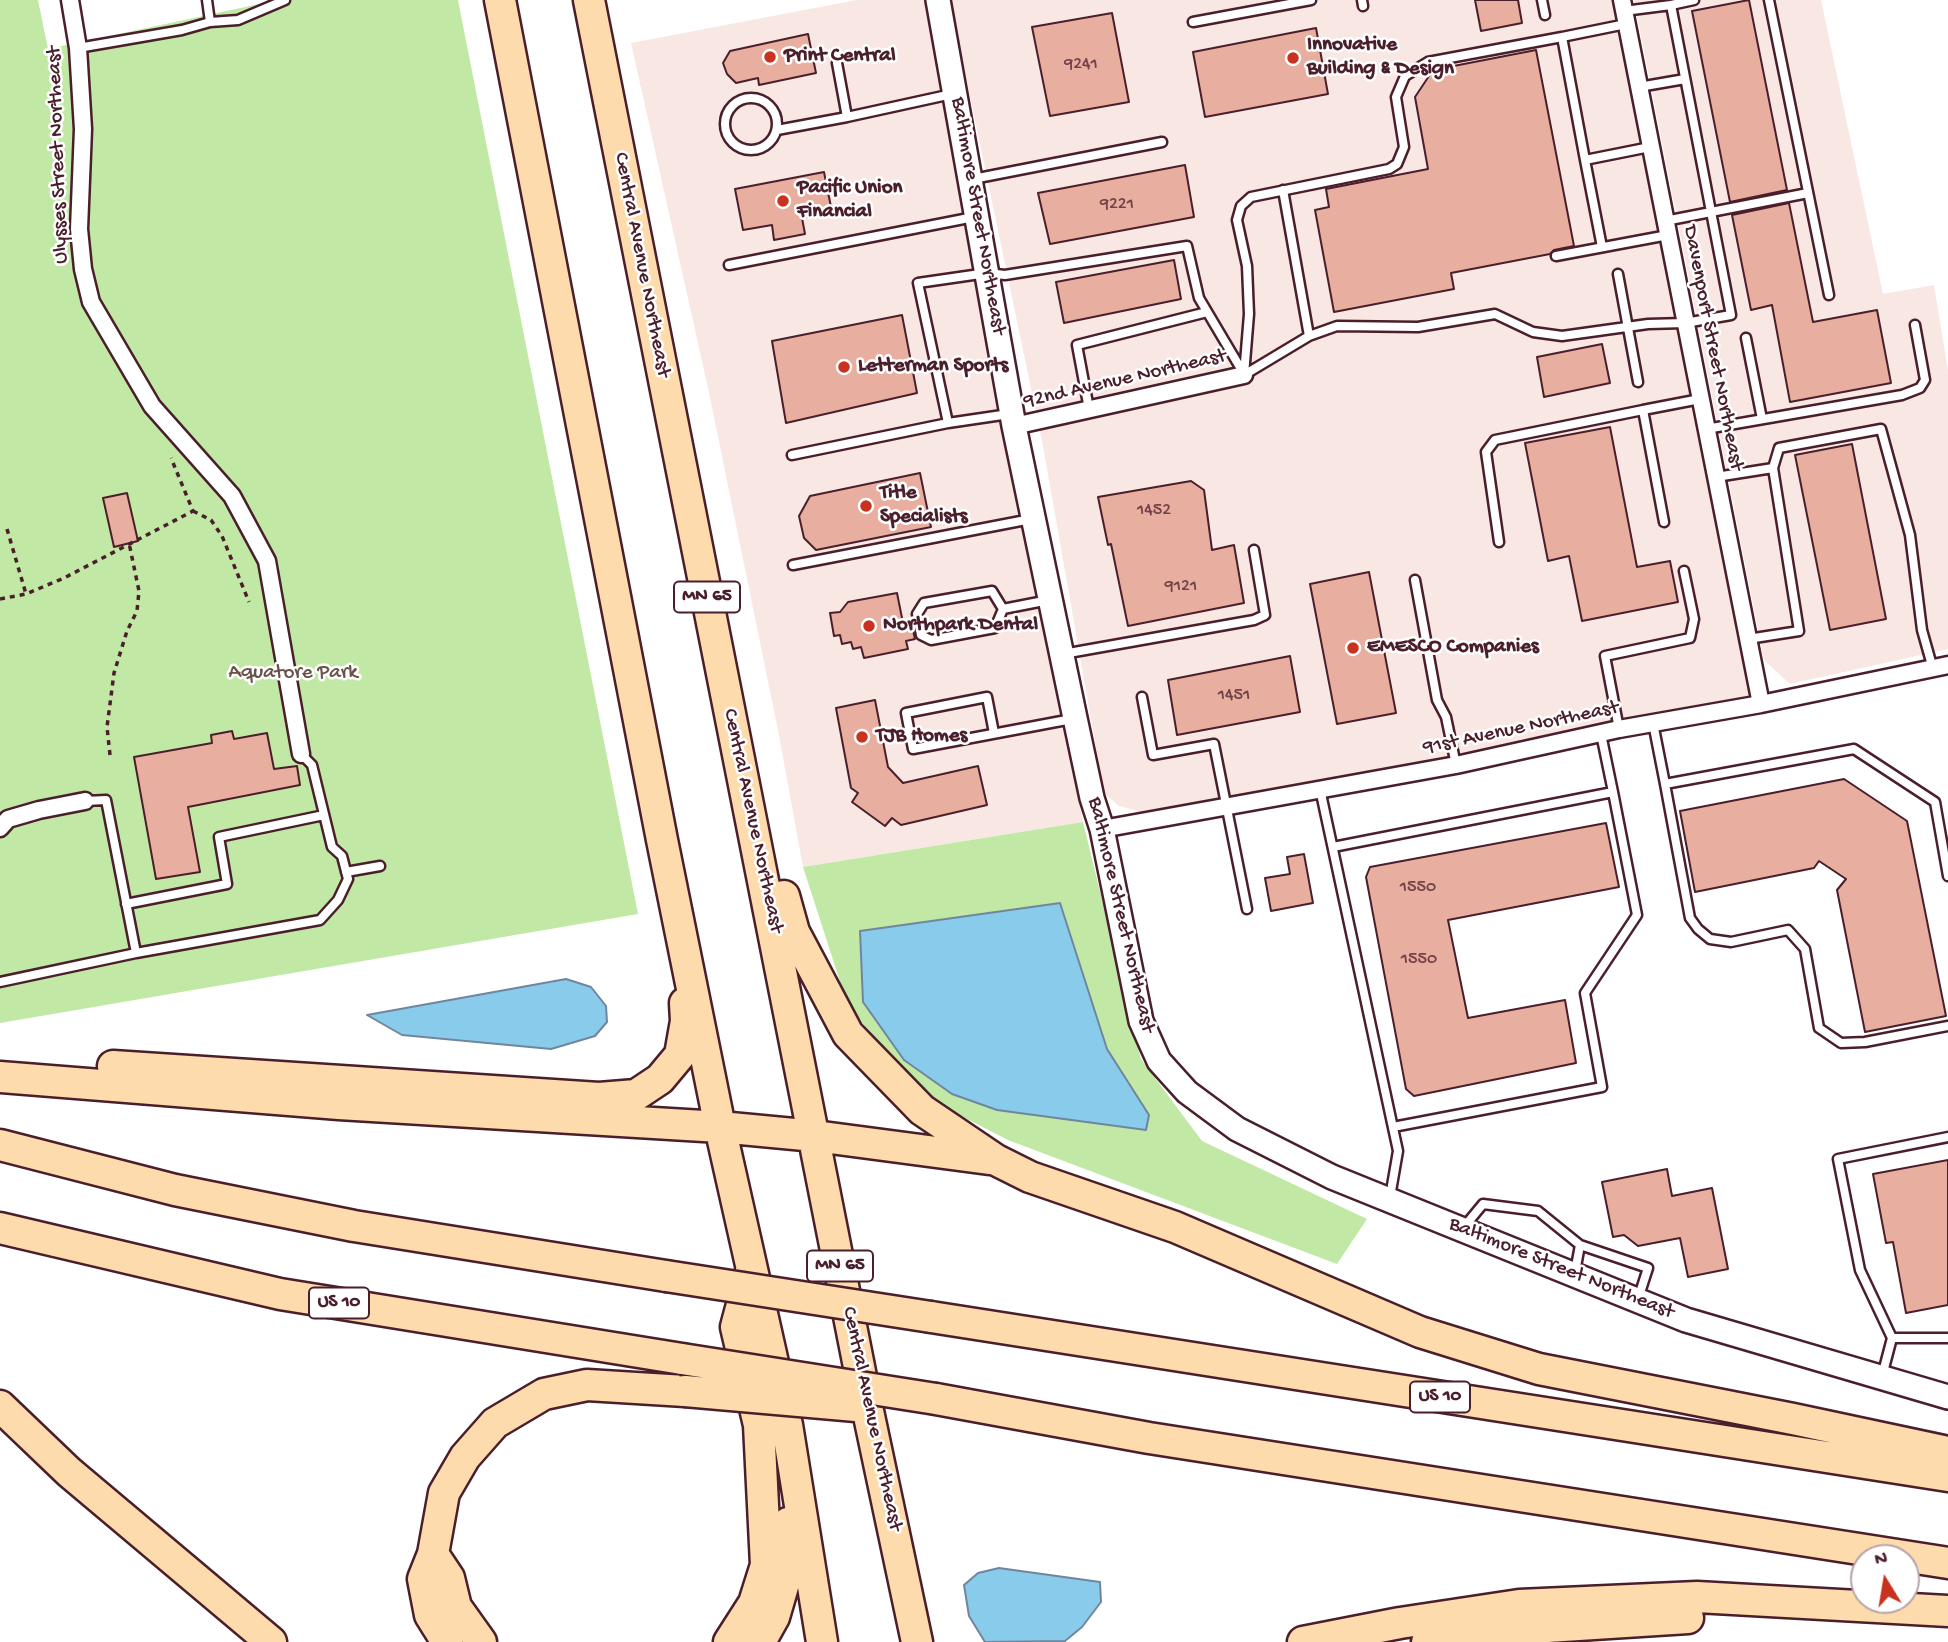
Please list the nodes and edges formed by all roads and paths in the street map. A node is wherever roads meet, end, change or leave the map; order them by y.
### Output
1 (70, 0) edge
2 (207, 0) edge
3 (285, 0) edge
4 (500, 0) edge
5 (589, 0) edge
6 (938, 0) edge
7 (1311, 0) edge
8 (1542, 0) edge
9 (1694, 0) edge
10 (1769, 0) edge
11 (1671, 5) junction
12 (1624, 12) edge
13 (1545, 15) dead end
14 (210, 22) junction
15 (1193, 22) dead end
16 (1562, 37) junction
17 (78, 48) junction
18 (837, 63) dead end
19 (1685, 79) junction
20 (1639, 87) junction
21 (955, 94) junction
22 (848, 117) junction
23 (777, 130) junction
24 (1163, 142) dead end
25 (1650, 147) junction
26 (1585, 160) junction
27 (970, 179) junction
28 (1283, 190) junction
29 (1808, 193) junction
30 (1711, 213) junction
31 (977, 217) junction
32 (1666, 228) junction
33 (1602, 247) junction
34 (1556, 256) dead end
35 (729, 265) dead end
36 (987, 273) junction
37 (1618, 274) dead end
38 (1829, 295) dead end
39 (1207, 312) junction
40 (1685, 323) junction
41 (1914, 325) dead end
42 (1628, 327) junction
43 (1309, 336) junction
44 (1746, 338) dead end
45 (1244, 375) junction
46 (1638, 382) dead end
47 (1700, 399) junction
48 (1089, 410) junction
49 (1643, 410) junction
50 (1762, 419) junction
51 (1013, 420) junction
52 (948, 424) junction
53 (1706, 429) junction
54 (792, 455) dead end
55 (171, 458) dead end
56 (1773, 468) junction
57 (1716, 477) junction
58 (193, 510) junction
59 (1034, 518) junction
60 (1664, 522) dead end
61 (7, 529) dead end
62 (1499, 542) dead end
63 (129, 543) junction
64 (1254, 550) dead end
65 (793, 565) dead end
66 (1684, 571) dead end
67 (1415, 580) dead end
68 (26, 594) junction
69 (0, 599) edge
70 (1052, 600) junction
71 (249, 602) dead end
72 (1003, 609) junction
73 (1748, 639) junction
74 (1063, 654) junction
75 (719, 659) junction
76 (1940, 667) edge
77 (1142, 697) dead end
78 (1761, 704) junction
79 (1075, 718) junction
80 (1653, 723) junction
81 (1619, 729) junction
82 (994, 733) junction
83 (1601, 734) junction
84 (301, 754) joint
85 (110, 755) dead end
86 (1456, 765) junction
87 (1665, 784) junction
88 (1320, 789) junction
89 (1613, 792) junction
90 (85, 801) joint
91 (1227, 807) junction
92 (324, 816) junction
93 (0, 828) edge
94 (1102, 829) junction
95 (1945, 837) edge
96 (1333, 847) junction
97 (380, 866) dead end
98 (346, 872) junction
99 (1948, 877) edge
100 (126, 904) junction
101 (1247, 909) dead end
102 (677, 916) junction
103 (136, 953) junction
104 (0, 982) edge
105 (1948, 1026) edge
106 (0, 1062) edge
107 (0, 1077) edge
108 (720, 1127) junction
109 (1393, 1127) junction
110 (815, 1136) junction
111 (1948, 1138) edge
112 (0, 1145) edge
113 (996, 1160) junction
114 (1390, 1200) junction
115 (0, 1228) edge
116 (1462, 1229) junction
117 (1580, 1245) junction
118 (752, 1268) junction
119 (1574, 1275) junction
120 (1638, 1300) junction
121 (1892, 1338) junction
122 (1948, 1338) edge
123 (1881, 1378) junction
124 (1948, 1397) edge
125 (0, 1406) edge
126 (935, 1407) junction
127 (787, 1425) junction
128 (1948, 1452) edge
129 (1948, 1476) edge
130 (433, 1554) junction
131 (1948, 1563) edge
132 (1794, 1602) junction
133 (1948, 1611) edge
134 (271, 1642) edge
135 (447, 1642) edge
136 (481, 1642) edge
137 (729, 1642) edge
138 (760, 1642) edge
139 (822, 1642) edge
140 (917, 1642) edge
141 (1303, 1642) edge
142 (1427, 1642) edge

1 - 17 street, Ulysses Street Northeast
2 - 14 lane
3 - 14 lane
4 - 102 highway
5 - 75 highway, Central Avenue Northeast / MN 65
6 - 21 street, Baltimore Street Northeast
7 - 15 lane
8 - 13 lane
9 - 11 lane
10 - 29 lane
11 - 12 lane
11 - 19 lane
12 - 16 lane
12 - 20 street, Davenport Street Northeast
14 - 17 lane
16 - 26 lane
16 - 28 lane
17 - 84 street, Ulysses Street Northeast
18 - 22 lane
19 - 20 lane
19 - 30 lane
20 - 25 street, Davenport Street Northeast
21 - 22 lane
21 - 27 street, Baltimore Street Northeast
22 - 23 lane
23 - 23 lane
24 - 27 lane
25 - 26 lane
25 - 32 street, Davenport Street Northeast
26 - 33 lane
27 - 31 street, Baltimore Street Northeast
28 - 43 lane
28 - 45 lane
29 - 30 lane
29 - 38 lane
30 - 32 lane
30 - 40 lane
31 - 35 lane
31 - 36 street, Baltimore Street Northeast
32 - 33 lane
32 - 40 street, Davenport Street Northeast
33 - 34 lane
36 - 39 lane
36 - 51 street, Baltimore Street Northeast
36 - 52 lane
37 - 42 lane
39 - 45 lane
39 - 48 lane
40 - 42 lane
40 - 47 street, Davenport Street Northeast
41 - 50 lane
42 - 43 lane
42 - 46 lane
43 - 45 lane
44 - 50 lane
45 - 48 street, 92nd Avenue Northeast
47 - 49 lane
47 - 53 street, Davenport Street Northeast
48 - 51 street, 92nd Avenue Northeast
49 - 60 lane
49 - 62 lane
50 - 53 lane
51 - 52 lane
51 - 59 street, Baltimore Street Northeast
52 - 54 lane
53 - 57 street, Davenport Street Northeast
55 - 58 path
56 - 57 lane
56 - 73 lane
56 - 76 lane
57 - 73 street, Davenport Street Northeast
58 - 63 path
58 - 71 path
59 - 65 lane
59 - 70 street, Baltimore Street Northeast
61 - 68 path
63 - 68 path
63 - 85 path
64 - 74 lane
66 - 81 lane
67 - 86 lane
68 - 69 path
70 - 72 lane
70 - 74 street, Baltimore Street Northeast
72 - 72 lane
73 - 78 street, Davenport Street Northeast
74 - 79 street, Baltimore Street Northeast
75 - 110 highway, Central Avenue Northeast / MN 65
75 - 113 highway
76 - 78 street, 91st Avenue Northeast
77 - 91 lane
78 - 80 street, 91st Avenue Northeast
79 - 82 lane
79 - 94 street, Baltimore Street Northeast
80 - 81 street, 91st Avenue Northeast
80 - 87 lane
81 - 83 street, 91st Avenue Northeast
82 - 82 lane
83 - 86 street, 91st Avenue Northeast
83 - 89 lane
84 - 92 lane
86 - 88 street, 91st Avenue Northeast
87 - 95 lane
87 - 105 lane
88 - 91 street, 91st Avenue Northeast
88 - 96 lane
89 - 96 lane
89 - 109 lane
90 - 93 street
90 - 100 lane
91 - 94 street, 91st Avenue Northeast
91 - 101 lane
92 - 98 lane
92 - 100 lane
94 - 114 street, Baltimore Street Northeast
95 - 99 lane
96 - 109 lane
97 - 98 lane
98 - 103 lane
100 - 103 lane
102 - 106 highway
102 - 108 highway
103 - 104 lane
107 - 108 highway
108 - 110 highway
108 - 118 highway
109 - 114 lane
110 - 113 highway
110 - 140 highway, Central Avenue Northeast / MN 65
111 - 121 lane
112 - 129 highway, US 10, bridge
113 - 128 highway
114 - 116 street, Baltimore Street Northeast
115 - 126 highway, US 10, bridge
116 - 117 lane
116 - 119 street, Baltimore Street Northeast
117 - 119 lane
117 - 120 lane
118 - 127 highway
118 - 137 highway
119 - 120 street, Baltimore Street Northeast
120 - 123 street, Baltimore Street Northeast
121 - 122 lane
121 - 123 lane
123 - 124 street, Baltimore Street Northeast
125 - 134 highway
126 - 130 highway, bridge
126 - 131 highway, US 10
127 - 138 highway
127 - 139 highway
130 - 135 highway
130 - 136 highway
132 - 133 highway
132 - 141 highway
132 - 142 highway

